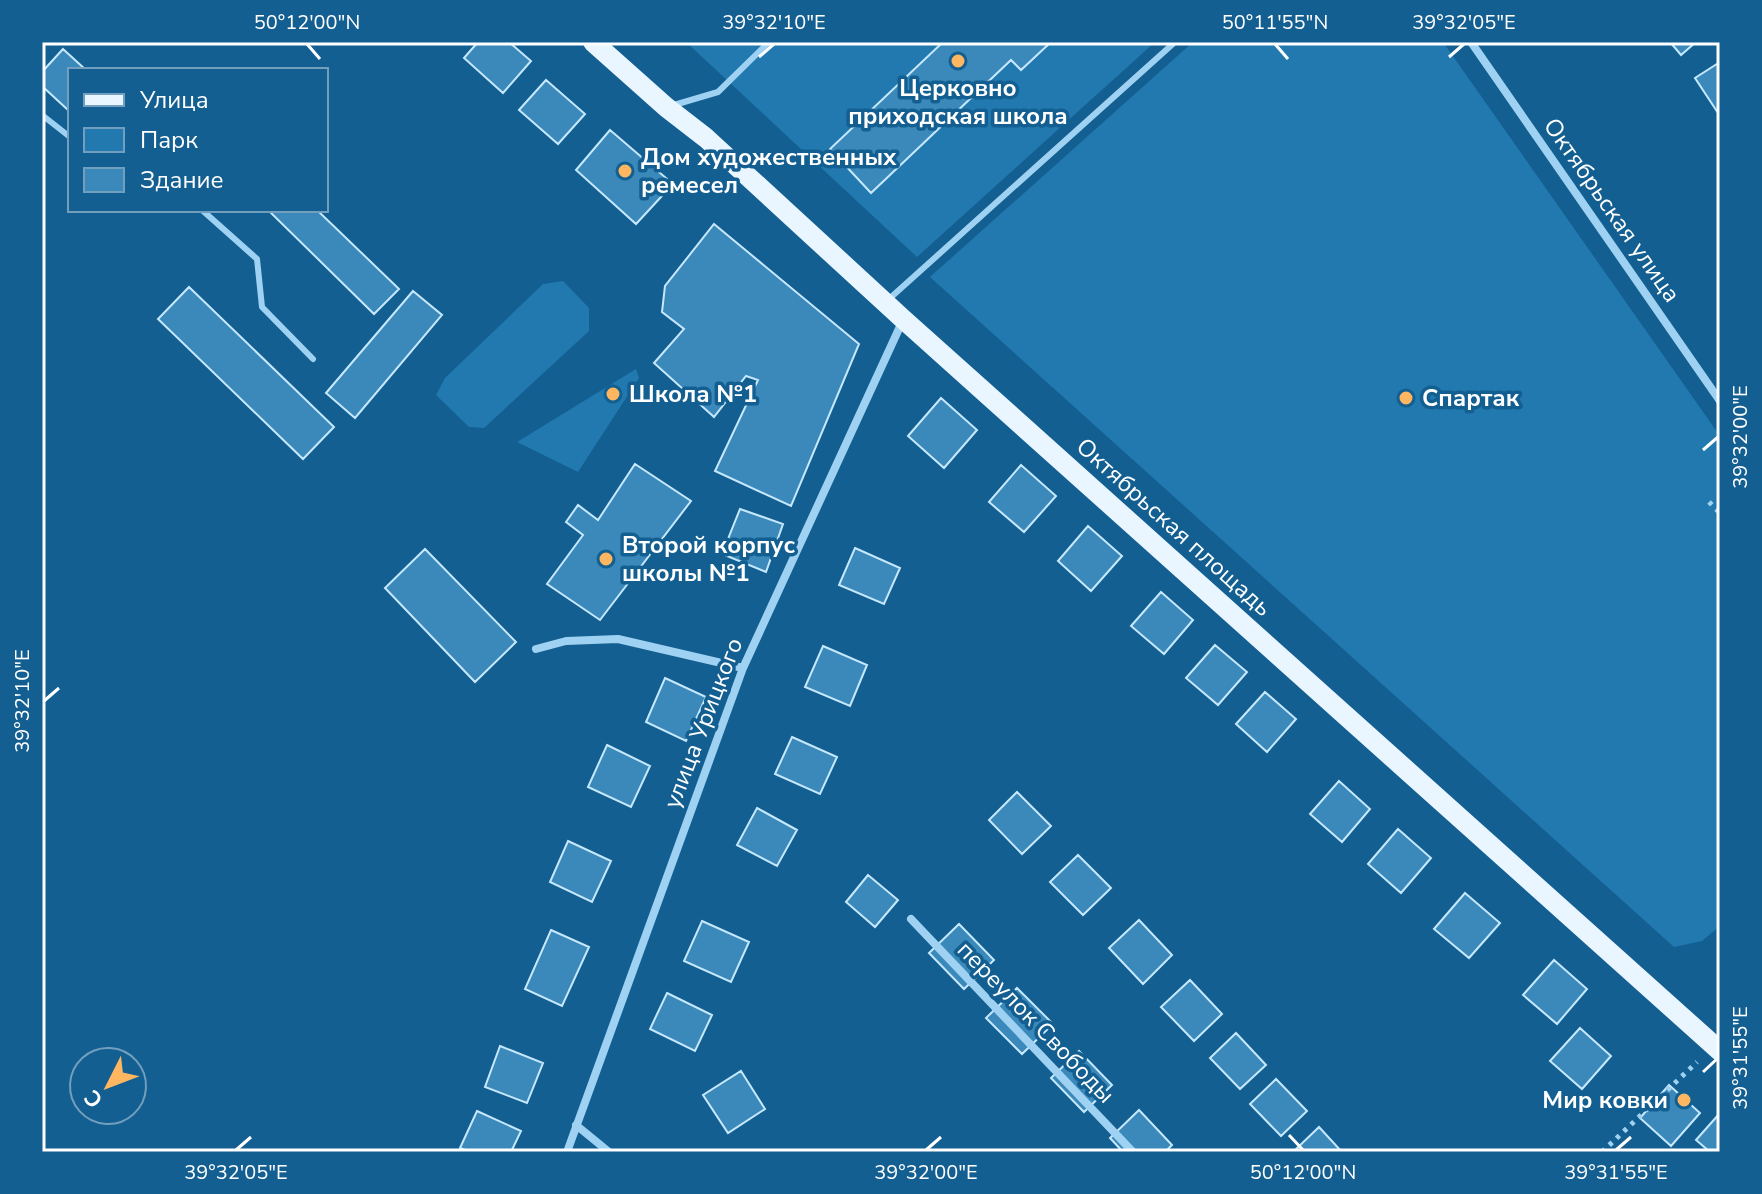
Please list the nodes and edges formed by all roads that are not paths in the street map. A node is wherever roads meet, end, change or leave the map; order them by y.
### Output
1 (593, 42) edge
2 (769, 42) edge
3 (1175, 42) edge
4 (1471, 42) edge
5 (666, 107) junction
6 (42, 115) edge
7 (68, 135) edge
8 (204, 212) edge
9 (886, 301) junction
10 (903, 319) junction
11 (313, 359) dead end
12 (1720, 401) edge
13 (536, 649) dead end
14 (743, 668) junction
15 (911, 919) dead end
16 (1717, 1049) edge
17 (576, 1125) junction
18 (567, 1152) edge
19 (609, 1152) edge
20 (1133, 1152) edge

1 - 5 main road, Октябрьская площадь
2 - 5 lane
3 - 9 lane
4 - 12 street, Октябрьская улица
5 - 9 main road, Октябрьская площадь
6 - 7 lane
8 - 11 lane
9 - 10 main road, Октябрьская площадь
10 - 14 street, улица Урицкого
10 - 16 main road, Октябрьская площадь
13 - 14 street
14 - 17 street, улица Урицкого
15 - 20 street, переулок Свободы
17 - 18 street, улица Урицкого
17 - 19 street

